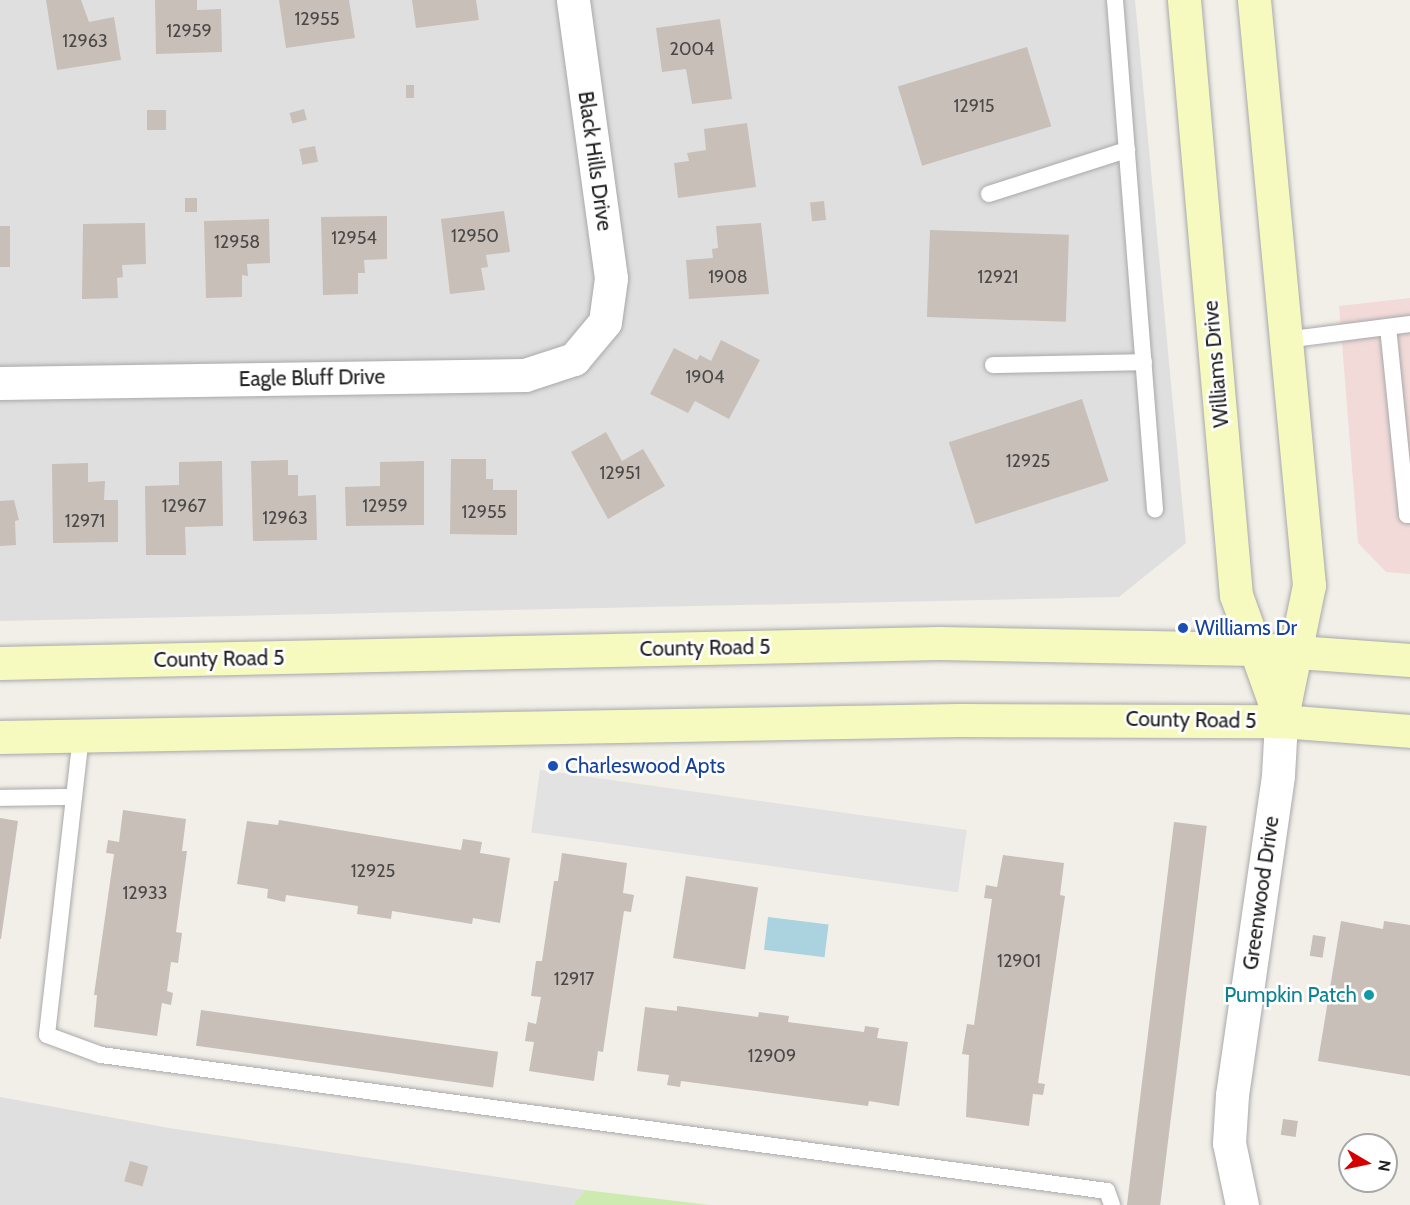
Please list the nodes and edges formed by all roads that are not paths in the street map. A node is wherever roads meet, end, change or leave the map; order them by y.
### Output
1 (573, 0) edge
2 (1115, 0) edge
3 (1184, 0) edge
4 (1254, 0) edge
5 (1127, 150) junction
6 (989, 194) dead end
7 (605, 322) joint
8 (1410, 324) edge
9 (1388, 327) junction
10 (1285, 340) junction
11 (1144, 362) junction
12 (993, 365) dead end
13 (0, 383) edge
14 (1155, 509) dead end
15 (1410, 515) edge
16 (1255, 650) junction
17 (1296, 652) junction
18 (1410, 660) edge
19 (0, 663) edge
20 (1281, 722) junction
21 (1410, 731) edge
22 (0, 736) edge
23 (81, 736) junction
24 (74, 797) junction
25 (0, 798) edge
26 (1112, 1205) edge
27 (1242, 1205) edge

1 - 7 street, Black Hills Drive
2 - 5 lane
3 - 16 main road, Williams Drive
4 - 10 main road
5 - 6 lane
5 - 11 lane
7 - 13 street, Eagle Bluff Drive
8 - 9 lane
9 - 10 lane
9 - 15 lane
10 - 17 main road
11 - 12 lane
11 - 14 lane
16 - 17 main road, County Road 5
16 - 19 main road, County Road 5
16 - 20 main road, Williams Drive
17 - 18 main road, County Road 5
17 - 20 main road, Greenwood Drive
20 - 21 main road, County Road 5
20 - 23 main road, County Road 5
20 - 27 street, Greenwood Drive
22 - 23 main road, County Road 5
23 - 24 lane
24 - 25 lane
24 - 26 lane

